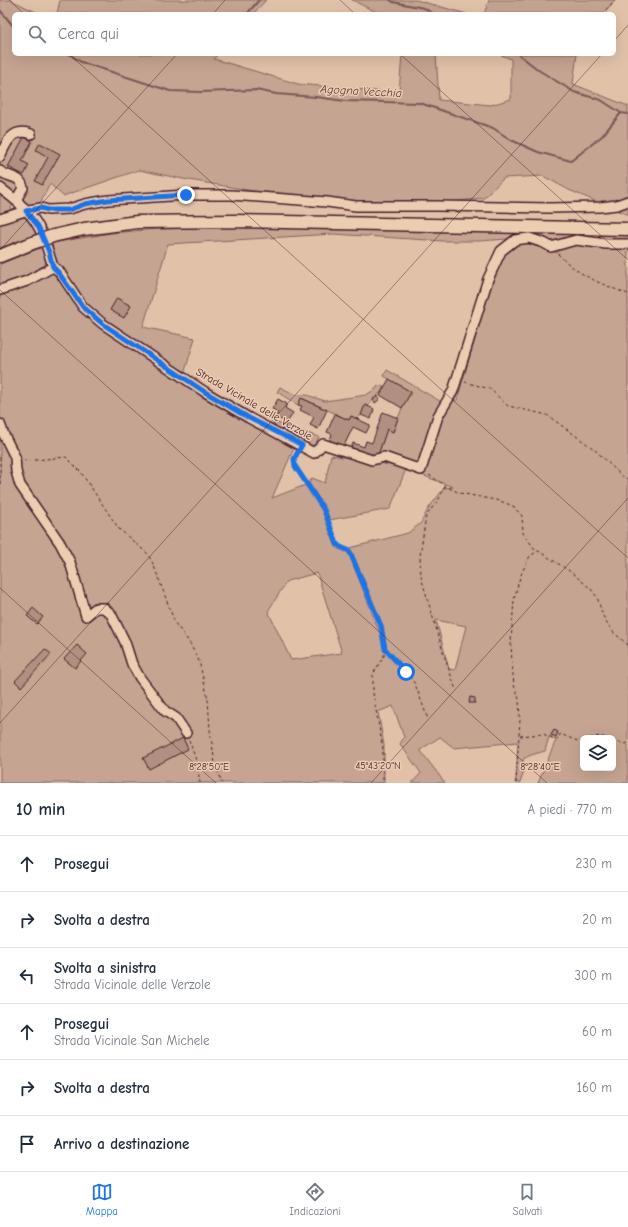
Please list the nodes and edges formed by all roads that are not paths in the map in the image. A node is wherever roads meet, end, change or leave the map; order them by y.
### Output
1 (31, 134) dead end
2 (0, 157) edge
3 (0, 171) edge
4 (0, 188) edge
5 (16, 200) junction
6 (628, 201) edge
7 (26, 211) junction
8 (0, 219) edge
9 (628, 229) edge
10 (628, 244) edge
11 (0, 256) edge
12 (53, 267) junction
13 (0, 290) edge
14 (0, 424) edge
15 (186, 734) road end

1 - 2 street
3 - 5 street
4 - 5 street
5 - 7 street
6 - 7 street
7 - 8 street
7 - 12 street
9 - 11 main road, bridge
10 - 12 street, Strada Vicinale delle Verzole
12 - 13 street
14 - 15 street

